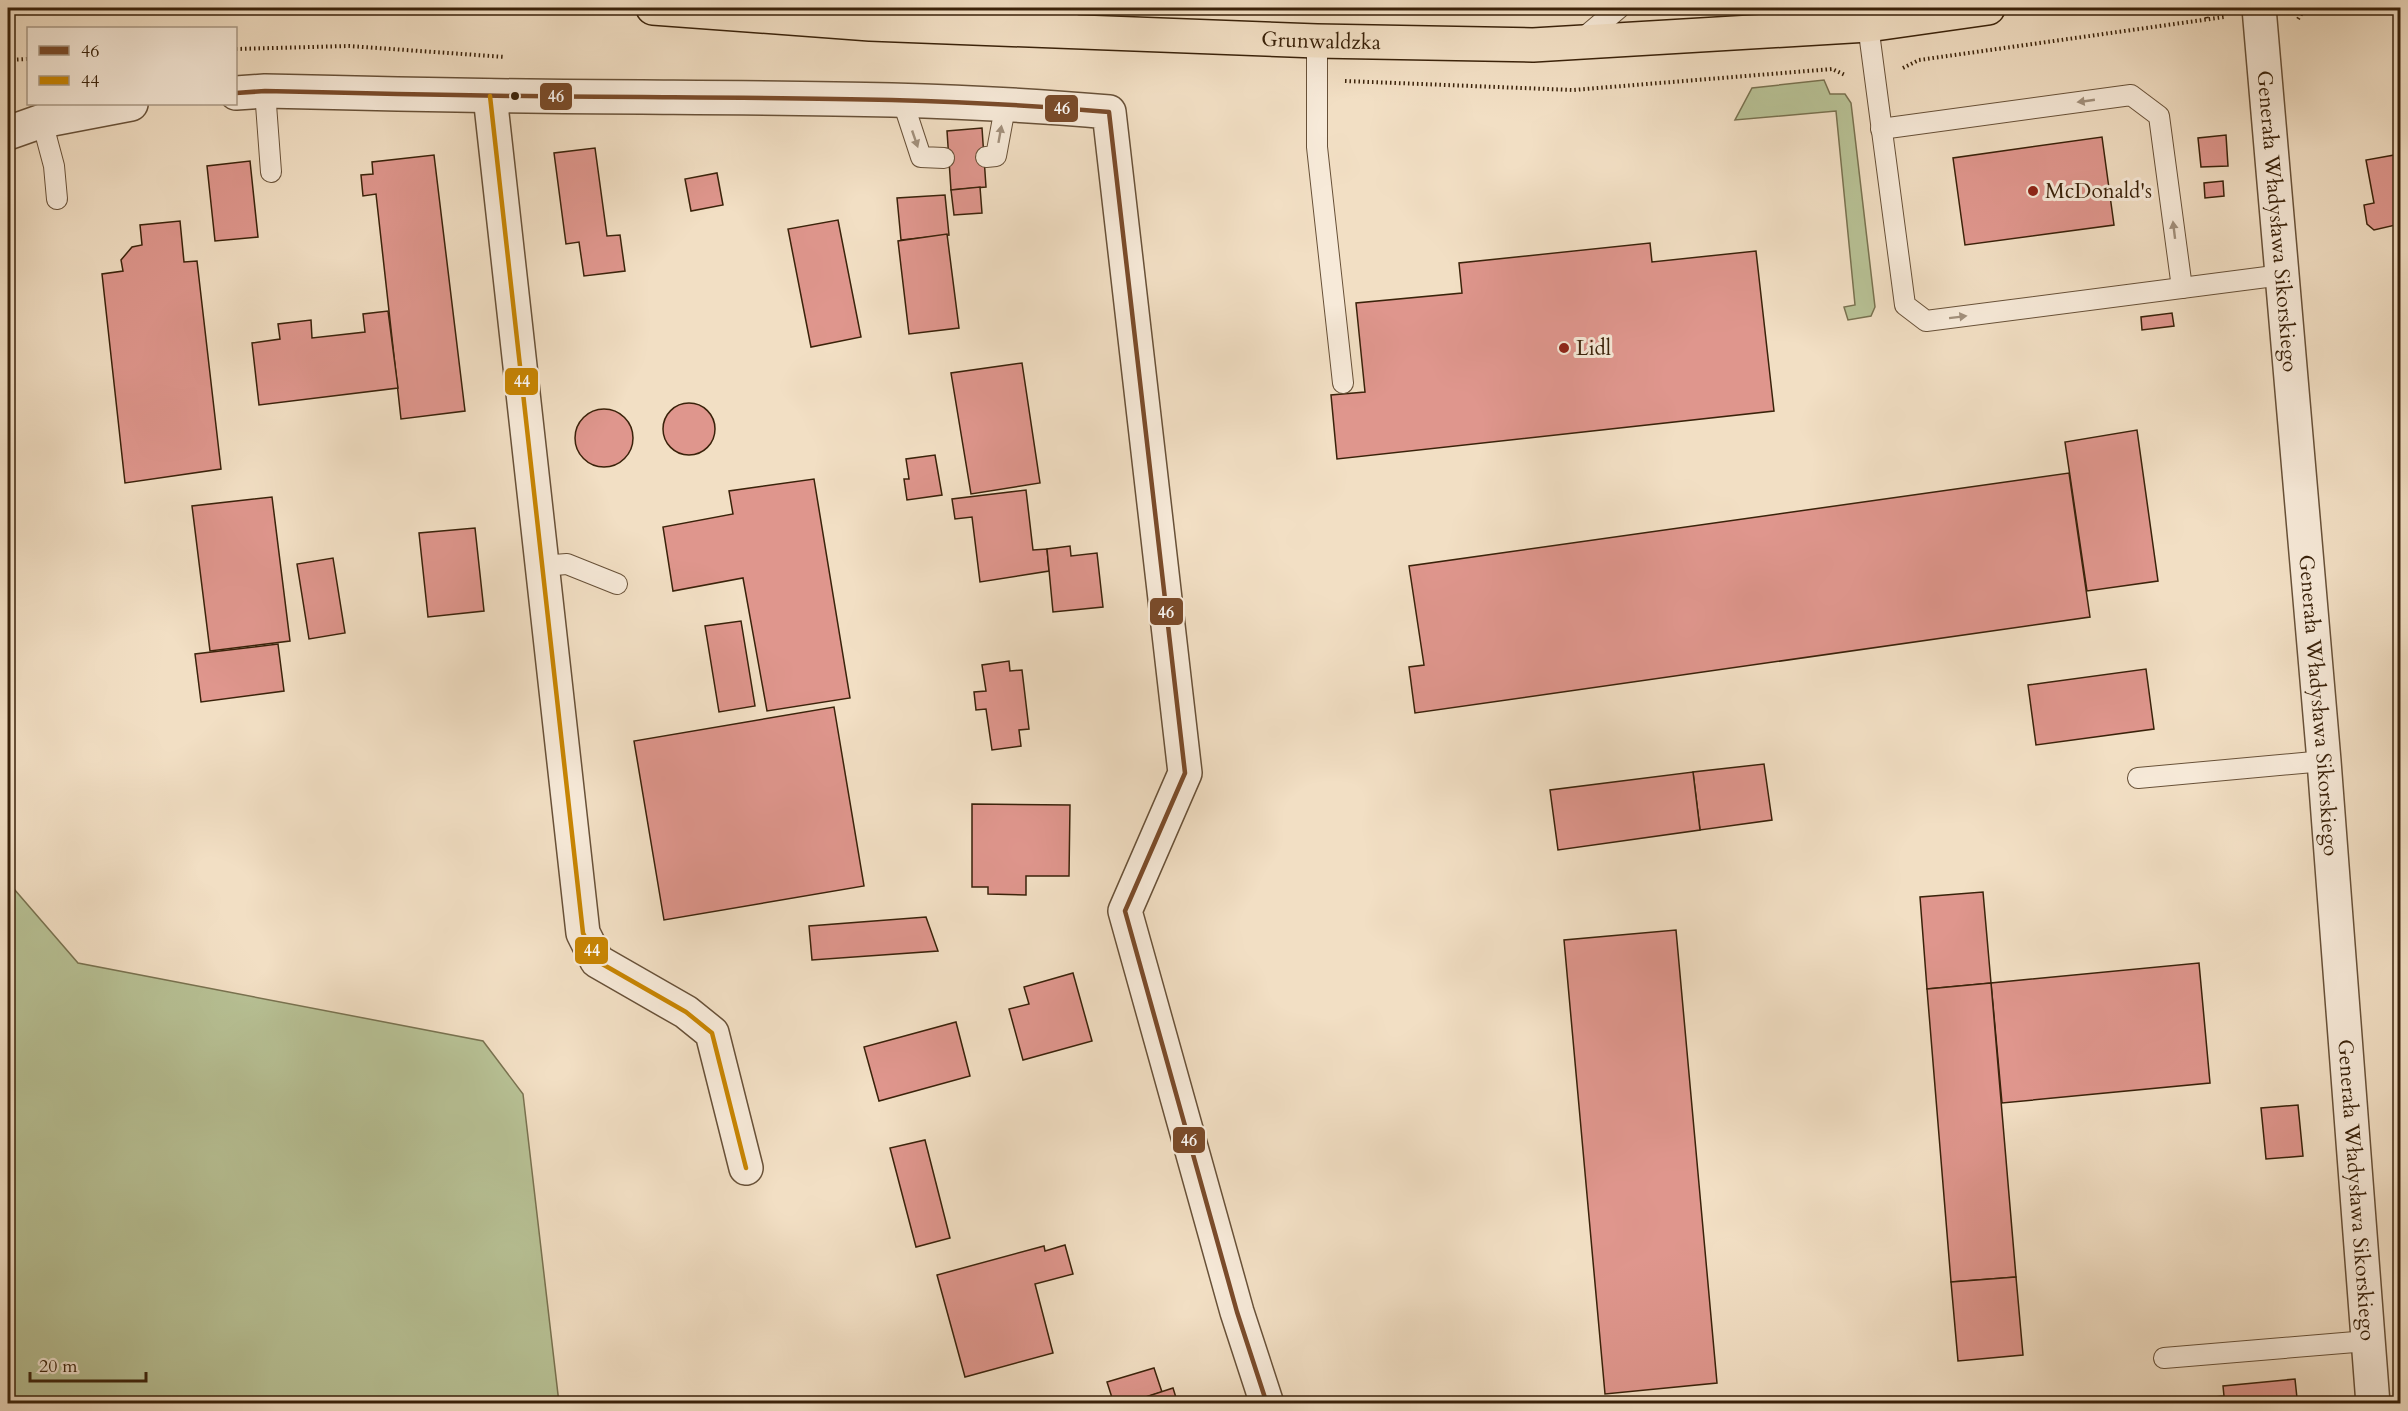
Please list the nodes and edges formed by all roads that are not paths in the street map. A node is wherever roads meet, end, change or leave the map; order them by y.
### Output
1 (653, 8) edge
2 (1619, 8) edge
3 (2259, 8) edge
4 (1969, 9) edge
5 (871, 16) edge
6 (1068, 20) edge
7 (1868, 25) junction
8 (1317, 41) junction
9 (1580, 42) junction
10 (250, 92) edge
11 (490, 96) junction
12 (902, 99) junction
13 (1006, 102) junction
14 (126, 105) edge
15 (42, 121) junction
16 (1881, 129) junction
17 (8, 133) edge
18 (986, 157) dead end
19 (944, 158) dead end
20 (271, 172) dead end
21 (57, 199) dead end
22 (2282, 275) junction
23 (2182, 288) junction
24 (1343, 383) dead end
25 (542, 566) junction
26 (617, 584) dead end
27 (2324, 760) junction
28 (2138, 778) dead end
29 (746, 1168) dead end
30 (2367, 1341) junction
31 (2164, 1358) dead end
32 (1267, 1404) edge
33 (2373, 1404) edge

1 - 5 main road, Grunwaldzka
2 - 9 lane
3 - 22 street, Generała Władysława Sikorskiego
4 - 7 main road, Grunwaldzka
5 - 6 main road, Grunwaldzka
6 - 8 main road, Grunwaldzka
7 - 9 main road, Grunwaldzka
7 - 16 lane
8 - 9 main road, Grunwaldzka
8 - 24 lane
10 - 11 street
10 - 20 lane
11 - 12 street
11 - 25 street
12 - 13 street
12 -> 19 lane
18 -> 13 lane
13 - 32 street
14 - 15 street
15 - 17 street
15 - 21 lane
23 -> 16 lane
16 -> 23 lane
22 - 23 lane
22 - 27 street, Generała Władysława Sikorskiego
25 - 26 lane
25 - 29 street
27 - 28 lane
27 - 30 street, Generała Władysława Sikorskiego
30 - 31 lane
30 - 33 street, Generała Władysława Sikorskiego

